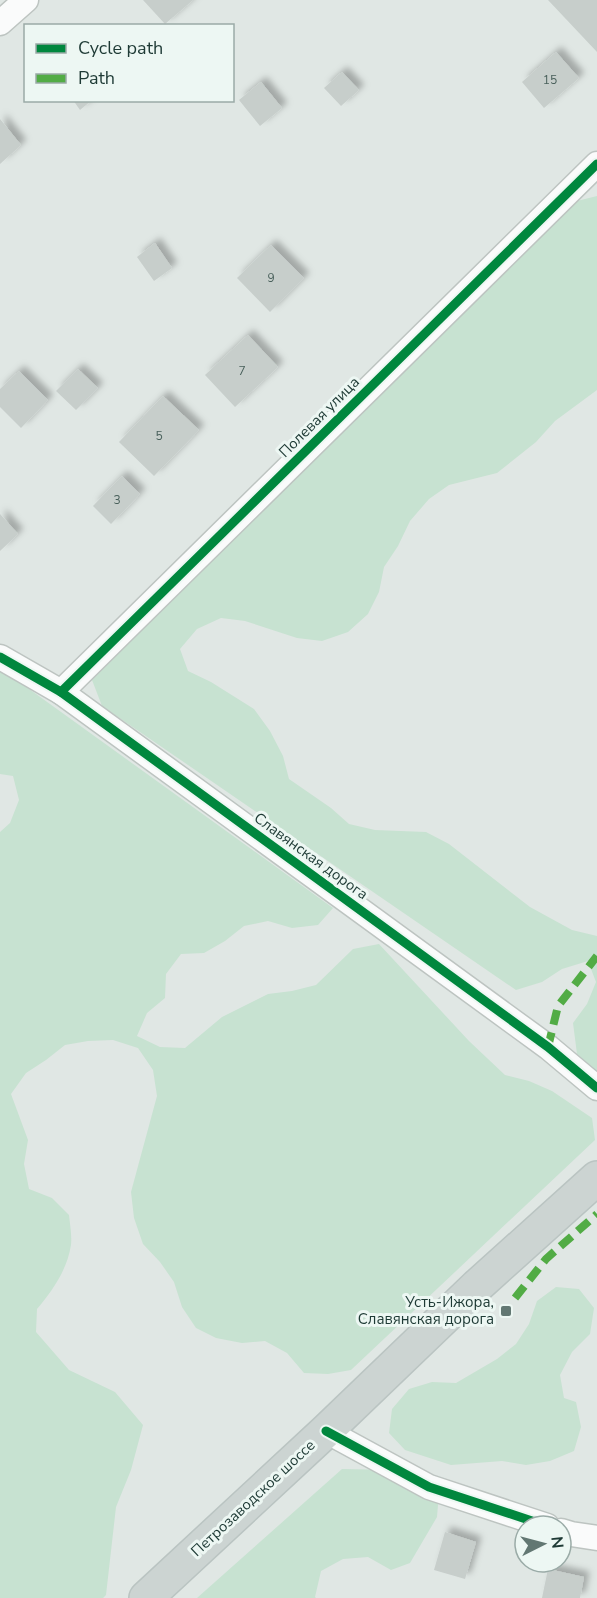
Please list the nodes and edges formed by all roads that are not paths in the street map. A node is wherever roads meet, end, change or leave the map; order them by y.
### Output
1 (26, 0) edge
2 (0, 23) edge
3 (597, 164) edge
4 (0, 657) edge
5 (61, 692) junction
6 (597, 1088) edge
7 (597, 1178) edge
8 (326, 1431) junction
9 (513, 1515) edge
10 (573, 1533) edge
11 (597, 1538) edge
12 (146, 1598) edge

1 - 2 street
3 - 5 street, Полевая улица
4 - 5 street, Славянская дорога
5 - 6 street, Славянская дорога
7 - 8 main road, Петрозаводское шоссе
8 - 9 street
8 - 12 main road, Петрозаводское шоссе
10 - 11 street

